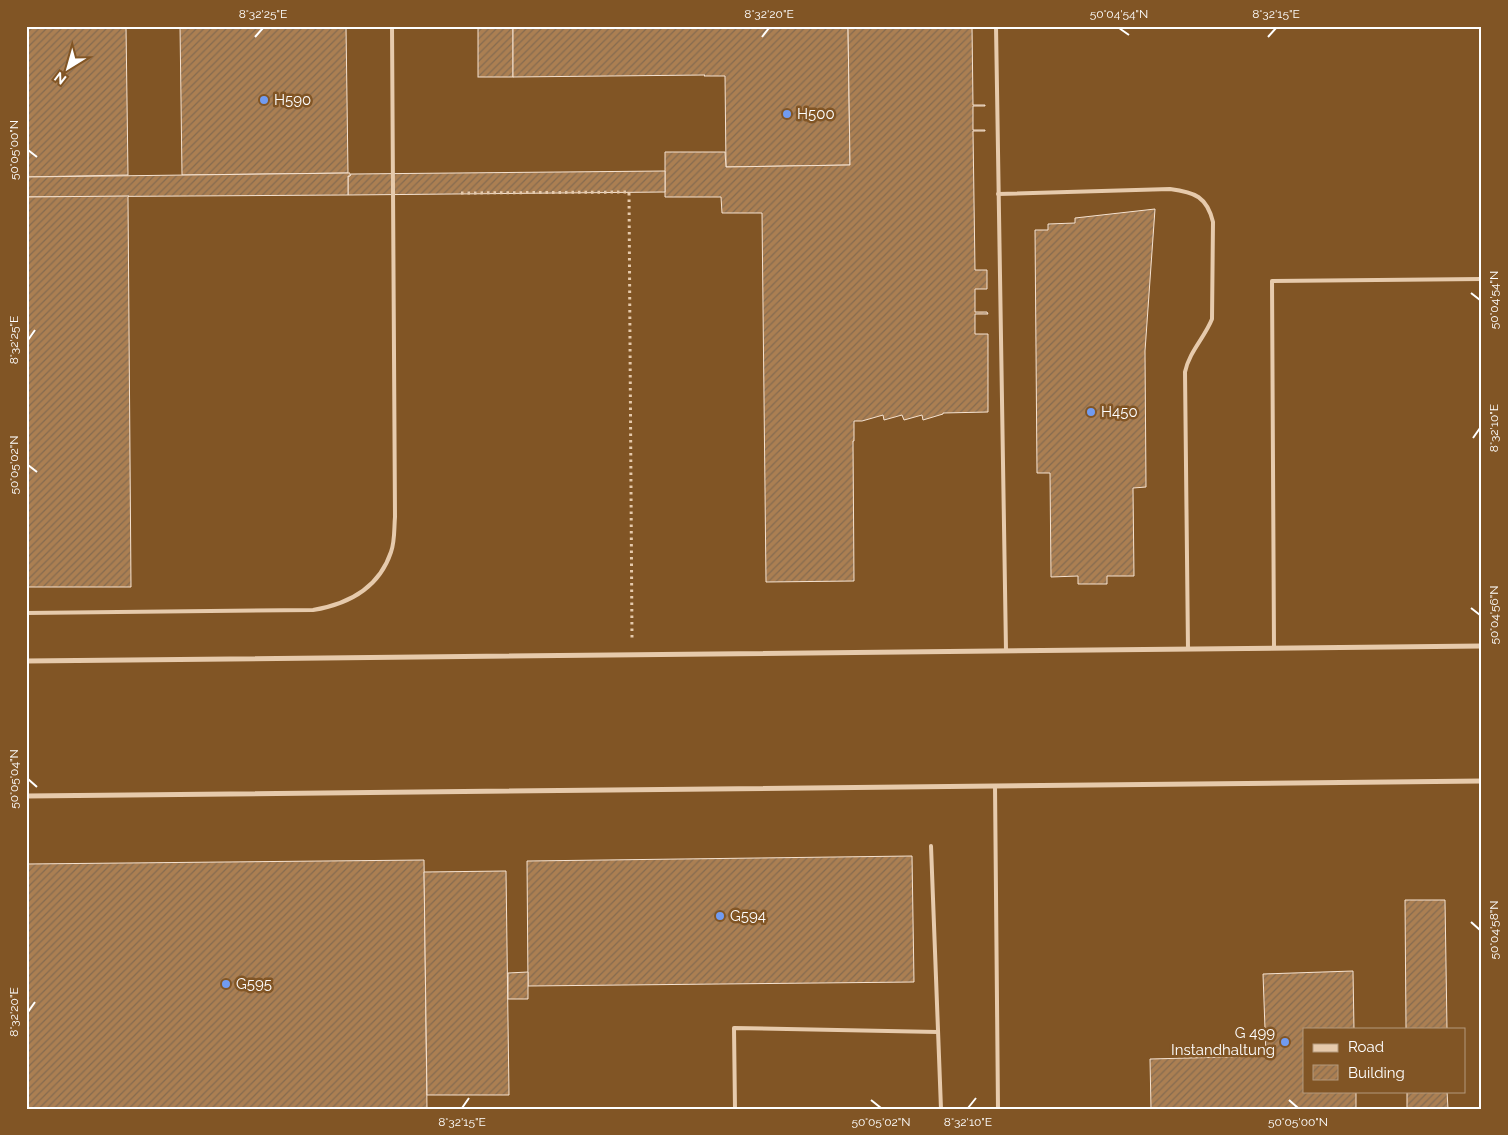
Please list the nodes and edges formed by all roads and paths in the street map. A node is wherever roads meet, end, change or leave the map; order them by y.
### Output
1 (392, 26) edge
2 (996, 26) edge
3 (461, 193) dead end
4 (998, 194) junction
5 (1482, 280) edge
6 (26, 612) edge
7 (1482, 646) edge
8 (1274, 648) junction
9 (1188, 649) junction
10 (1006, 650) junction
11 (632, 654) junction
12 (26, 661) edge
13 (1482, 781) edge
14 (994, 786) junction
15 (26, 796) edge
16 (931, 846) dead end
17 (938, 1032) junction
18 (735, 1109) edge
19 (941, 1109) edge
20 (998, 1109) edge

1 - 6 lane
2 - 4 lane
3 - 11 path
4 - 9 lane
4 - 10 lane
5 - 8 lane
7 - 8 street
8 - 9 street
9 - 10 street
10 - 11 street
11 - 12 street
13 - 14 street
14 - 15 street
14 - 20 lane
16 - 17 lane
17 - 18 lane
17 - 19 lane

